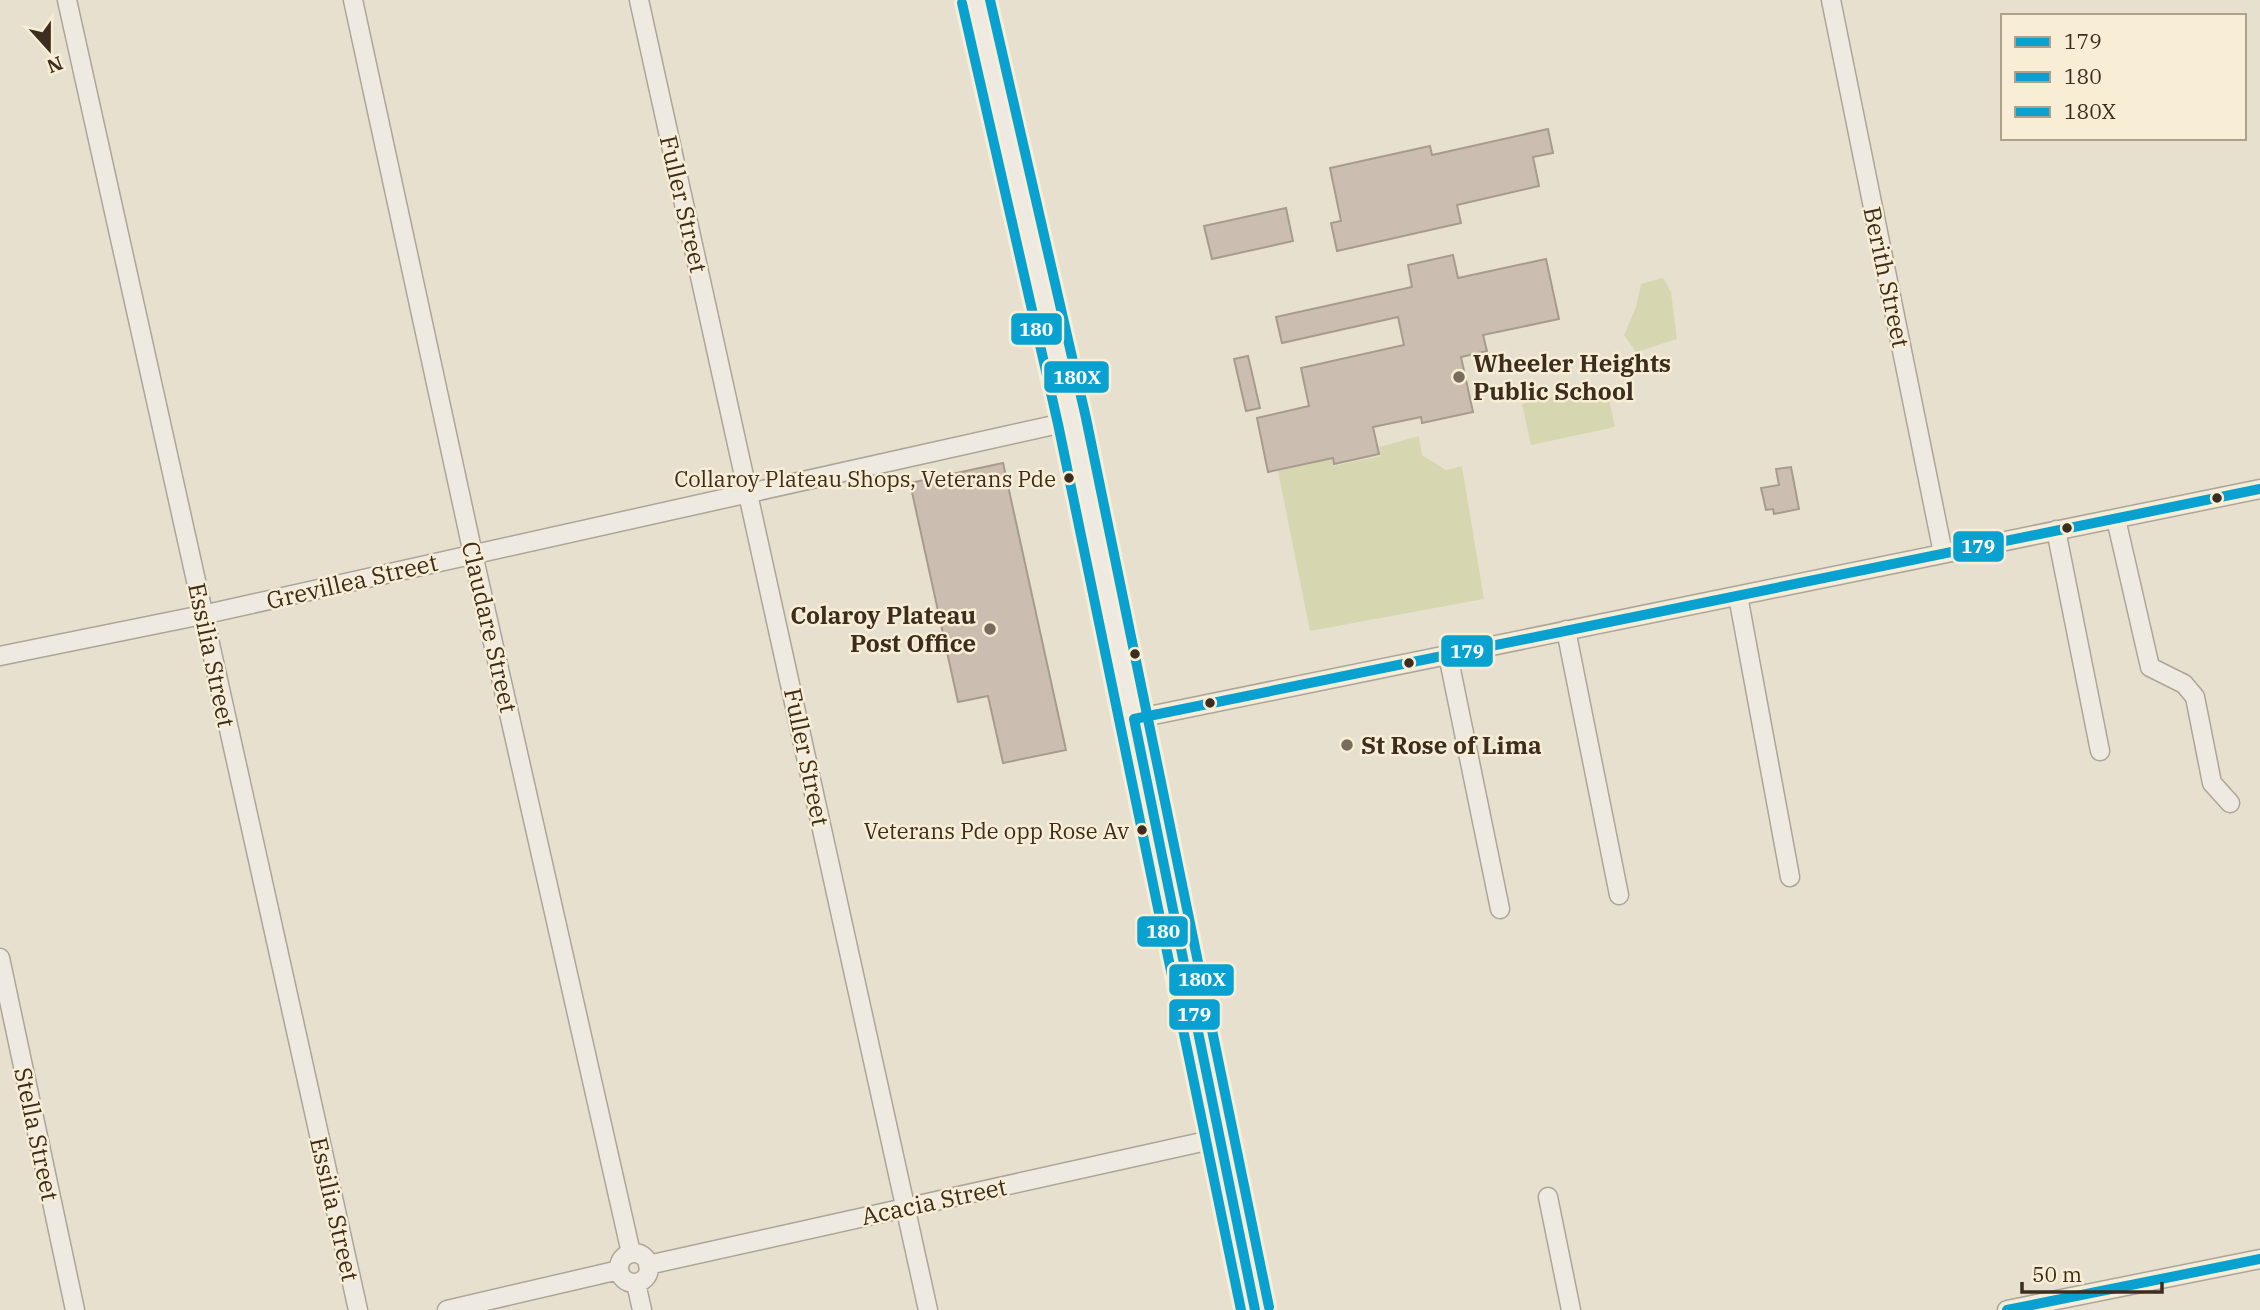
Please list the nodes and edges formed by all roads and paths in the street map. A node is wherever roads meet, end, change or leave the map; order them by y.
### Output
1 (67, 0) edge
2 (353, 0) edge
3 (639, 0) edge
4 (976, 0) edge
5 (1831, 0) edge
6 (1072, 421) junction
7 (2260, 489) edge
8 (749, 494) junction
9 (2116, 519) junction
10 (2056, 530) junction
11 (1943, 553) junction
12 (473, 554) junction
13 (1738, 596) junction
14 (202, 615) junction
15 (1566, 630) junction
16 (1448, 655) junction
17 (0, 656) edge
18 (1134, 719) junction
19 (2100, 751) dead end
20 (2230, 803) dead end
21 (1790, 877) dead end
22 (1619, 895) dead end
23 (1500, 909) dead end
24 (0, 958) edge
25 (1220, 1138) junction
26 (1548, 1197) dead end
27 (906, 1207) junction
28 (631, 1253) junction
29 (2260, 1259) edge
30 (648, 1265) junction
31 (619, 1270) junction
32 (636, 1283) junction
33 (75, 1310) edge
34 (358, 1310) edge
35 (447, 1310) edge
36 (642, 1310) edge
37 (928, 1310) edge
38 (1255, 1310) edge
39 (1571, 1310) edge
40 (2007, 1310) edge

1 - 14 street, Essilia Street
2 - 12 street, Claudare Street
3 - 8 street, Fuller Street
4 - 6 street
5 - 11 street, Berith Street
6 - 8 street, Grevillea Street
6 - 18 street
7 - 9 street
8 - 12 street, Grevillea Street
8 - 27 street, Fuller Street
9 - 10 street
9 - 20 street
10 - 11 street
10 - 19 street
11 - 13 street
12 - 14 street, Grevillea Street
12 - 28 street, Claudare Street
13 - 15 street
13 - 21 street
14 - 17 street, Grevillea Street
14 - 34 street, Essilia Street
15 - 16 street
15 - 22 street
16 - 18 street
16 - 23 street
18 - 25 street
24 - 33 street, Stella Street
25 - 27 street, Acacia Street
25 - 38 street
26 - 39 street
27 - 30 street, Acacia Street
27 - 37 street, Fuller Street
28 - 30 street
28 - 31 street
29 - 40 street
30 - 32 street
31 - 32 street
31 - 35 street
32 - 36 street

